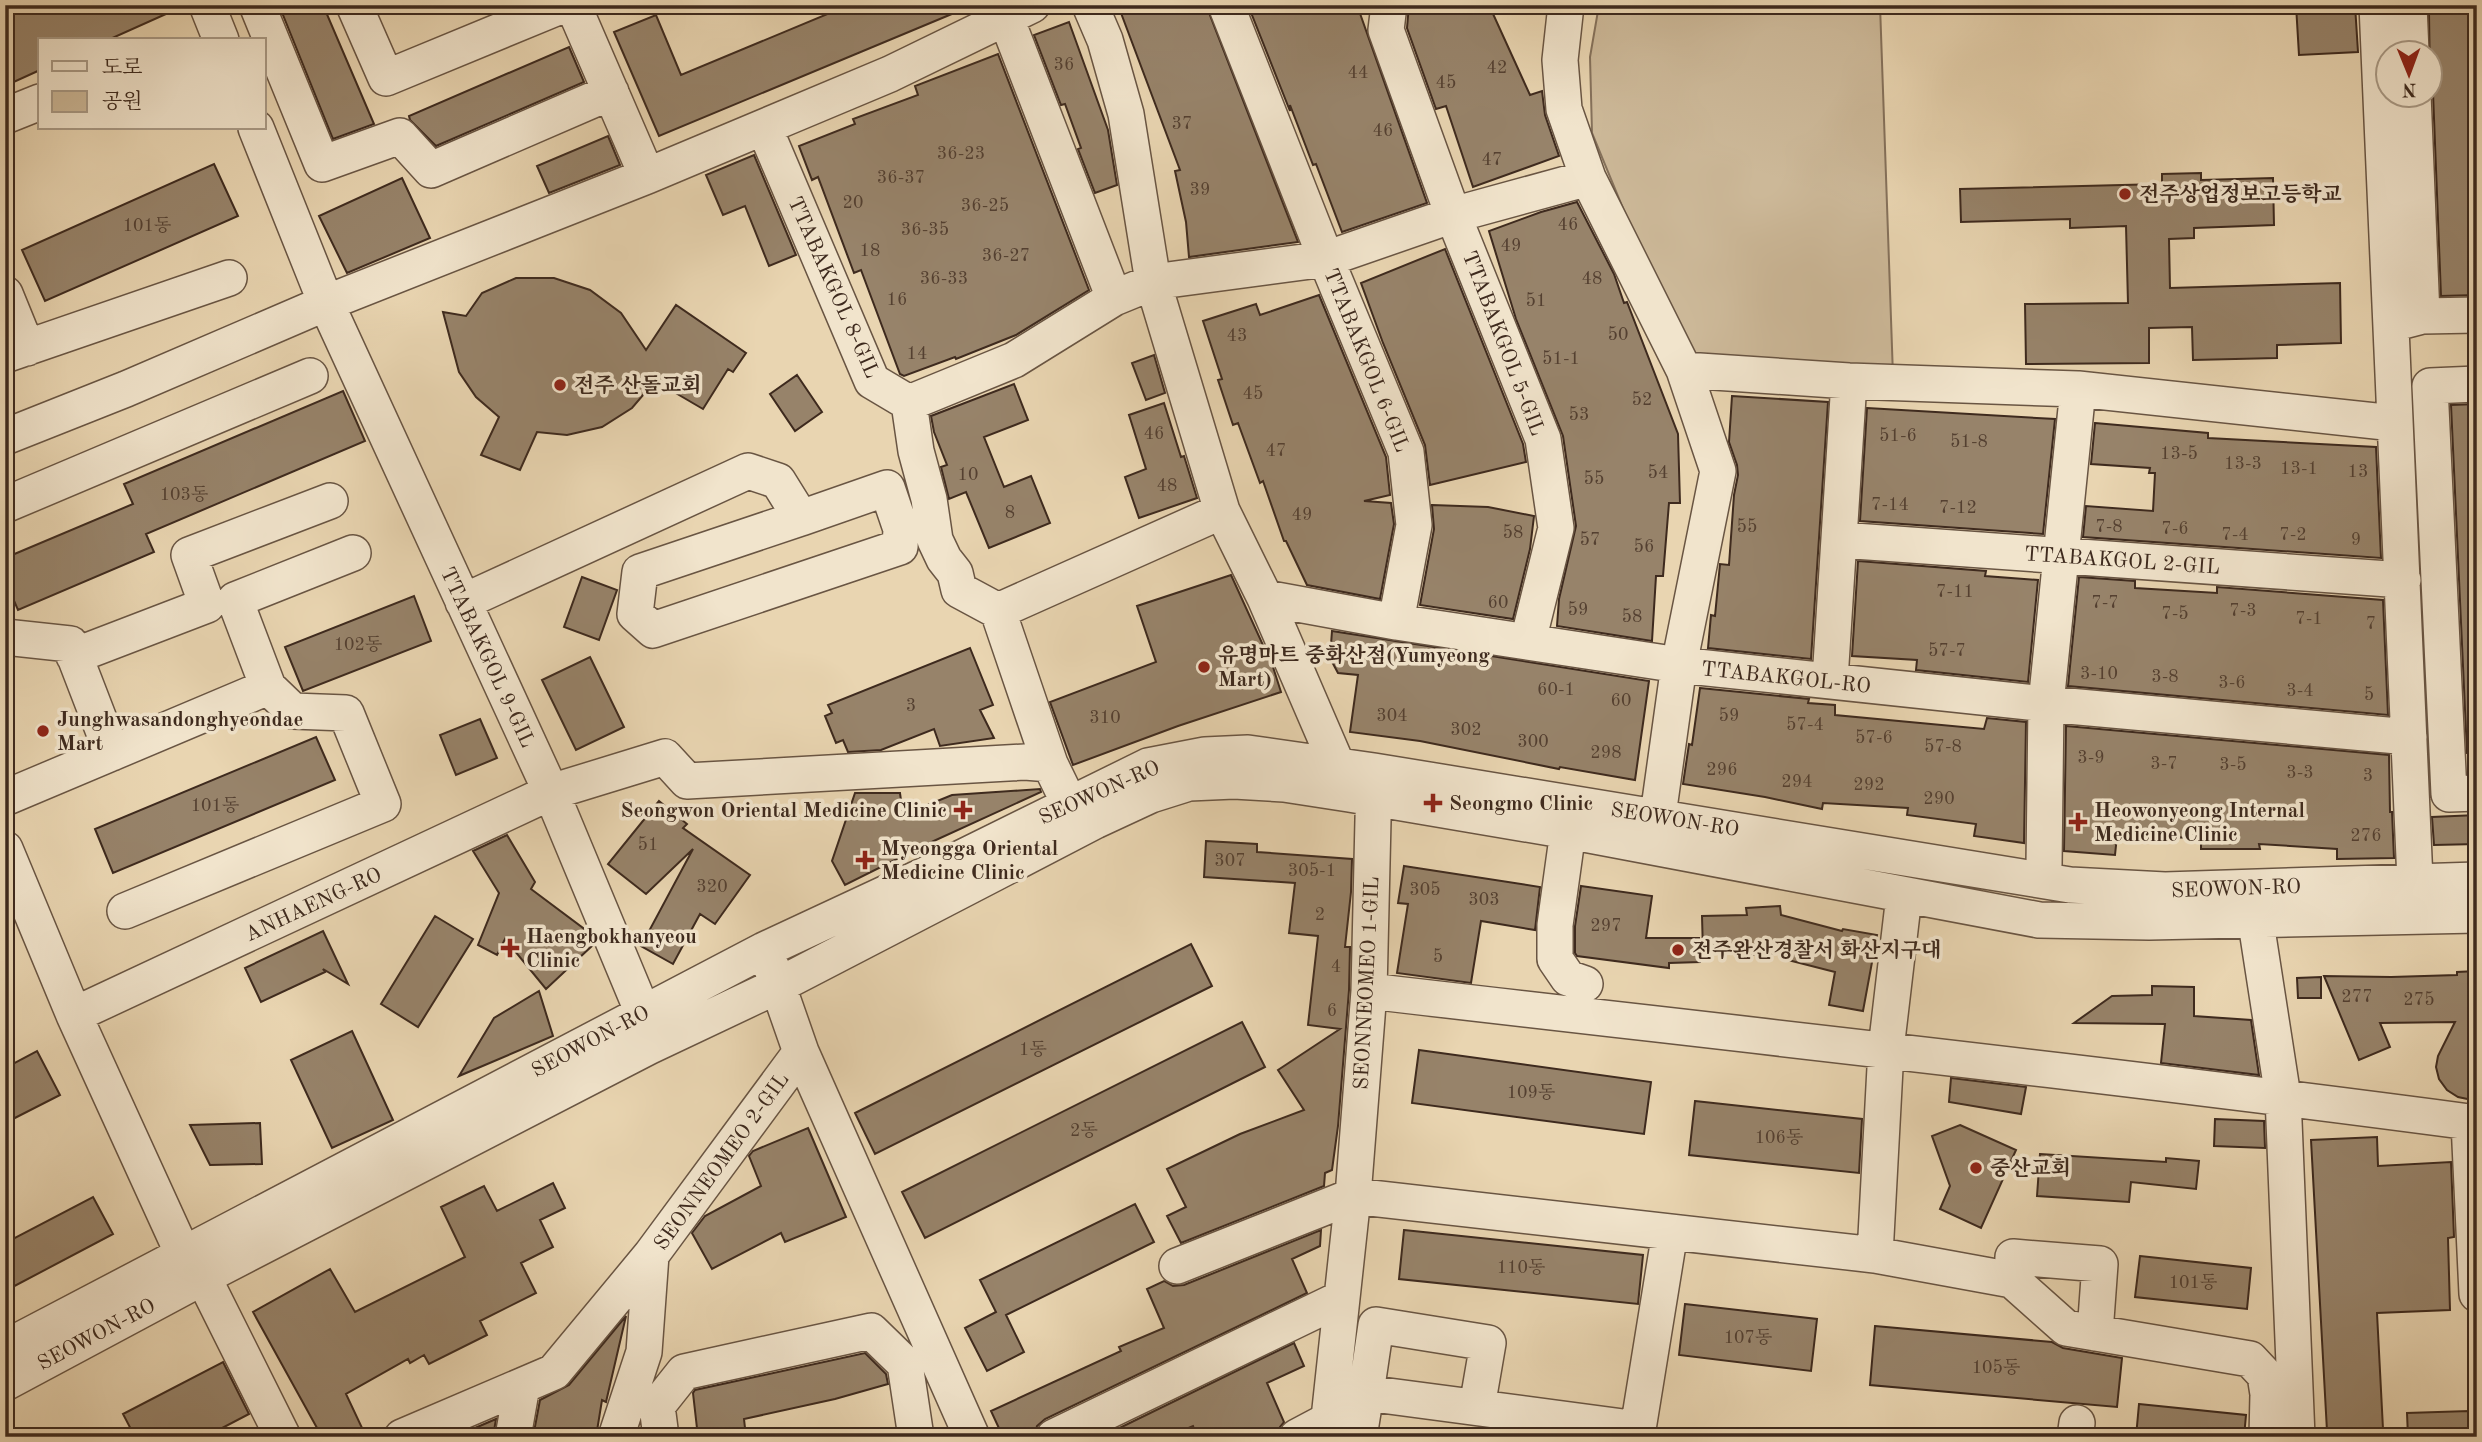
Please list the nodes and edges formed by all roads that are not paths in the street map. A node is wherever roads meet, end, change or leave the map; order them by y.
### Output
1 (207, 5) edge
2 (257, 5) edge
3 (354, 5) edge
4 (562, 5) edge
5 (573, 5) edge
6 (1090, 5) edge
7 (1226, 5) edge
8 (1388, 5) edge
9 (1566, 5) edge
10 (2377, 5) edge
11 (2409, 5) edge
12 (1019, 12) edge
13 (220, 38) edge
14 (2410, 38) edge
15 (611, 92) junction
16 (38, 103) edge
17 (2413, 108) edge
18 (5, 116) edge
19 (764, 127) junction
20 (257, 130) edge
21 (646, 176) junction
22 (1588, 178) junction
23 (1454, 215) junction
24 (1326, 259) junction
25 (229, 278) dead end
26 (1153, 282) junction
27 (5, 294) edge
28 (1114, 298) junction
29 (326, 303) junction
30 (2477, 315) edge
31 (2405, 320) junction
32 (16, 352) edge
33 (1684, 370) junction
34 (310, 376) dead end
35 (1849, 381) junction
36 (2477, 384) edge
37 (2078, 389) junction
38 (909, 403) junction
39 (2393, 423) junction
40 (5, 438) edge
41 (330, 501) dead end
42 (5, 505) edge
43 (1222, 511) junction
44 (801, 517) junction
45 (1840, 540) junction
46 (353, 553) dead end
47 (2061, 555) junction
48 (2403, 580) junction
49 (1265, 597) junction
50 (463, 602) junction
51 (998, 611) junction
52 (1396, 622) junction
53 (5, 637) edge
54 (1528, 641) junction
55 (74, 656) junction
56 (1679, 665) junction
57 (1830, 680) junction
58 (268, 687) junction
59 (2046, 704) junction
60 (2409, 737) junction
61 (112, 753) junction
62 (1050, 764) junction
63 (1358, 782) junction
64 (551, 792) junction
65 (2477, 793) edge
66 (5, 798) edge
67 (1069, 803) junction
68 (1568, 831) junction
69 (1656, 832) junction
70 (5, 849) edge
71 (2044, 864) dead end
72 (2477, 880) edge
73 (2415, 881) junction
74 (1904, 896) junction
75 (2254, 904) junction
76 (125, 911) dead end
77 (2477, 915) edge
78 (2417, 916) junction
79 (764, 950) junction
80 (1586, 984) dead end
81 (779, 985) junction
82 (1369, 991) junction
83 (643, 1013) junction
84 (74, 1015) junction
85 (1886, 1049) junction
86 (801, 1052) junction
87 (2283, 1097) junction
88 (2473, 1123) edge
89 (1353, 1196) junction
90 (1670, 1232) junction
91 (651, 1255) junction
92 (1875, 1255) junction
93 (193, 1265) junction
94 (1177, 1266) dead end
95 (2011, 1280) junction
96 (2477, 1294) edge
97 (1342, 1298) junction
98 (2095, 1333) junction
99 (5, 1349) edge
100 (635, 1380) junction
101 (5, 1383) edge
102 (522, 1386) junction
103 (1366, 1393) junction
104 (1477, 1408) junction
105 (1328, 1428) edge
106 (284, 1437) edge
107 (402, 1437) edge
108 (513, 1437) edge
109 (616, 1437) edge
110 (642, 1437) edge
111 (661, 1437) edge
112 (916, 1437) edge
113 (972, 1437) edge
114 (1055, 1437) edge
115 (1297, 1437) edge
116 (1359, 1437) edge
117 (2267, 1437) edge
118 (2297, 1437) edge

1 - 13 street
2 - 15 street
3 - 4 street
5 - 15 street
6 - 26 street
7 - 24 street, TTABAKGOL 6-GIL
8 - 23 street, TTABAKGOL 5-GIL
9 - 22 street
10 - 31 street
11 - 14 street
12 - 19 street
12 - 28 street
15 - 21 street
16 - 18 street
17 - 31 street
19 - 21 street
19 - 38 street, TTABAKGOL 8-GIL
20 - 29 street, TTABAKGOL 9-GIL
21 - 29 street
22 - 23 street, TTABAKGOL 6-GIL
22 - 33 street
23 - 24 street, TTABAKGOL 6-GIL
23 - 54 street, TTABAKGOL 5-GIL
24 - 26 street, TTABAKGOL 6-GIL
24 - 52 street, TTABAKGOL 6-GIL
25 - 32 street
26 - 28 street, TTABAKGOL 6-GIL
26 - 43 street
27 - 32 street
28 - 38 street, TTABAKGOL 6-GIL
29 - 40 street
29 - 50 street, TTABAKGOL 9-GIL
30 - 31 street
31 - 39 street
33 - 35 street
33 - 56 street
34 - 42 street
35 - 37 street
35 - 45 street
36 - 65 street
37 - 39 street
37 - 47 street
38 - 51 street
39 - 48 street
41 - 55 street
43 - 49 street
43 - 51 street
44 - 44 street
44 - 50 street
45 - 47 street, TTABAKGOL 2-GIL
45 - 57 street
46 - 58 street
47 - 48 street, TTABAKGOL 2-GIL
47 - 59 street
48 - 60 street
49 - 52 street
49 - 63 street
50 - 64 street, TTABAKGOL 9-GIL
51 - 62 street
52 - 54 street
53 - 55 street
54 - 56 street, TTABAKGOL-RO
55 - 61 street
56 - 57 street, TTABAKGOL-RO
56 - 69 street
57 - 59 street, TTABAKGOL-RO
58 - 61 street
58 - 76 street
59 - 60 street
59 - 71 street
60 - 73 street
61 - 66 street
62 - 64 street
62 - 67 street
63 - 67 street, SEOWON-RO
63 - 68 street, SEOWON-RO
63 - 69 street, SEOWON-RO
63 - 81 street, SEOWON-RO
63 - 82 street, SEONNEOMEO 1-GIL
64 - 83 street, TTABAKGOL 9-GIL
64 - 84 street, ANHAENG-RO
67 - 79 street, SEOWON-RO
68 - 69 street, SEOWON-RO
68 - 80 street
69 - 74 street, SEOWON-RO
69 - 75 street, SEOWON-RO
70 - 84 street
72 - 73 street, SEOWON-RO
73 - 75 street, SEOWON-RO
73 - 78 street
74 - 75 street, SEOWON-RO
74 - 85 street
75 - 78 street, SEOWON-RO
75 - 87 street
77 - 78 street, SEOWON-RO
79 - 81 street, SEONNEOMEO 2-GIL
79 - 83 street, SEOWON-RO
81 - 86 street, SEONNEOMEO 2-GIL
81 - 93 street, SEOWON-RO
82 - 85 street
82 - 89 street, SEONNEOMEO 1-GIL
83 - 93 street, SEOWON-RO
84 - 93 street
85 - 87 street
85 - 92 street
86 - 91 street, SEONNEOMEO 2-GIL
86 - 113 street, SEONNEOMEO 2-GIL
87 - 88 street
87 - 118 street
88 - 96 street
89 - 90 street
89 - 94 street
89 - 97 street, SEONNEOMEO 1-GIL
90 - 92 street
90 - 104 street
91 - 100 street, SEONNEOMEO 2-GIL
91 - 102 street
92 - 95 street
93 - 99 street, SEOWON-RO
93 - 101 street, SEOWON-RO
93 - 106 street
95 - 98 street
95 - 98 street
97 - 105 street, SEONNEOMEO 1-GIL
97 - 114 street
98 - 117 street
100 - 109 street, SEONNEOMEO 2-GIL
100 - 110 street
102 - 107 street
102 - 108 street
103 - 104 street
103 - 104 street
103 - 116 street
105 - 115 street, SEONNEOMEO 1-GIL
111 - 112 street

